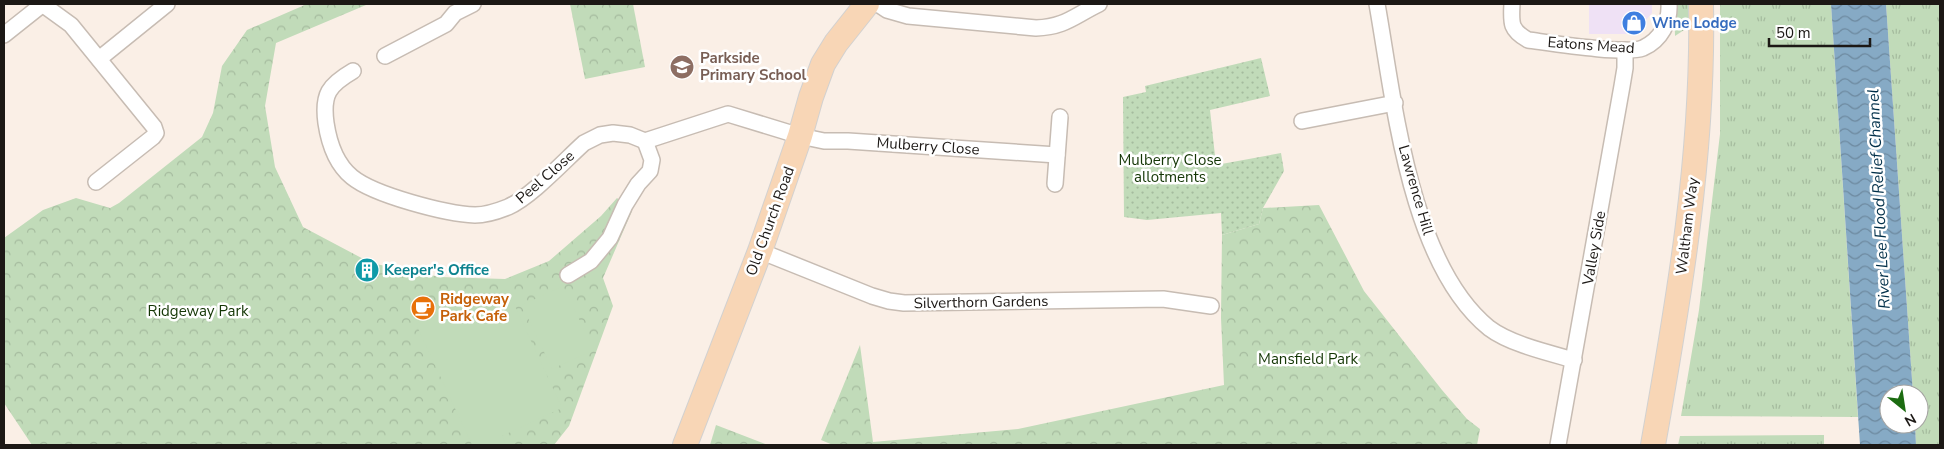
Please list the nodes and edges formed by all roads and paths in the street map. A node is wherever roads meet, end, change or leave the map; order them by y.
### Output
1 (42, 4) edge
2 (167, 4) edge
3 (471, 4) edge
4 (867, 4) edge
5 (878, 4) edge
6 (1099, 4) edge
7 (1377, 4) edge
8 (1512, 4) edge
9 (1669, 4) edge
10 (1701, 4) edge
11 (4, 35) edge
12 (1625, 50) junction
13 (384, 56) dead end
14 (99, 59) junction
15 (353, 71) dead end
16 (1395, 103) junction
17 (1060, 117) dead end
18 (1302, 121) dead end
19 (800, 136) junction
20 (645, 141) junction
21 (1057, 155) junction
22 (96, 182) dead end
23 (1055, 184) dead end
24 (760, 250) junction
25 (568, 275) dead end
26 (1211, 306) dead end
27 (1574, 360) junction
28 (685, 445) edge
29 (1558, 445) edge
30 (1653, 445) edge

1 - 11 street
1 - 14 street
2 - 14 street
3 - 13 street
4 - 19 main road, Old Church Road
5 - 6 street
7 - 16 street, Lawrence Hill
8 - 12 street, Eatons Mead
9 - 12 street, Eatons Mead
10 - 30 main road, Waltham Way
12 - 27 street, Valley Side
14 - 22 street
15 - 20 street, Peel Close
16 - 18 street
16 - 27 street, Lawrence Hill
17 - 21 street
19 - 20 street
19 - 21 street, Mulberry Close
19 - 24 main road, Old Church Road
20 - 25 street
21 - 23 street
24 - 26 street, Silverthorn Gardens
24 - 28 main road, Old Church Road
27 - 29 street, Valley Side

